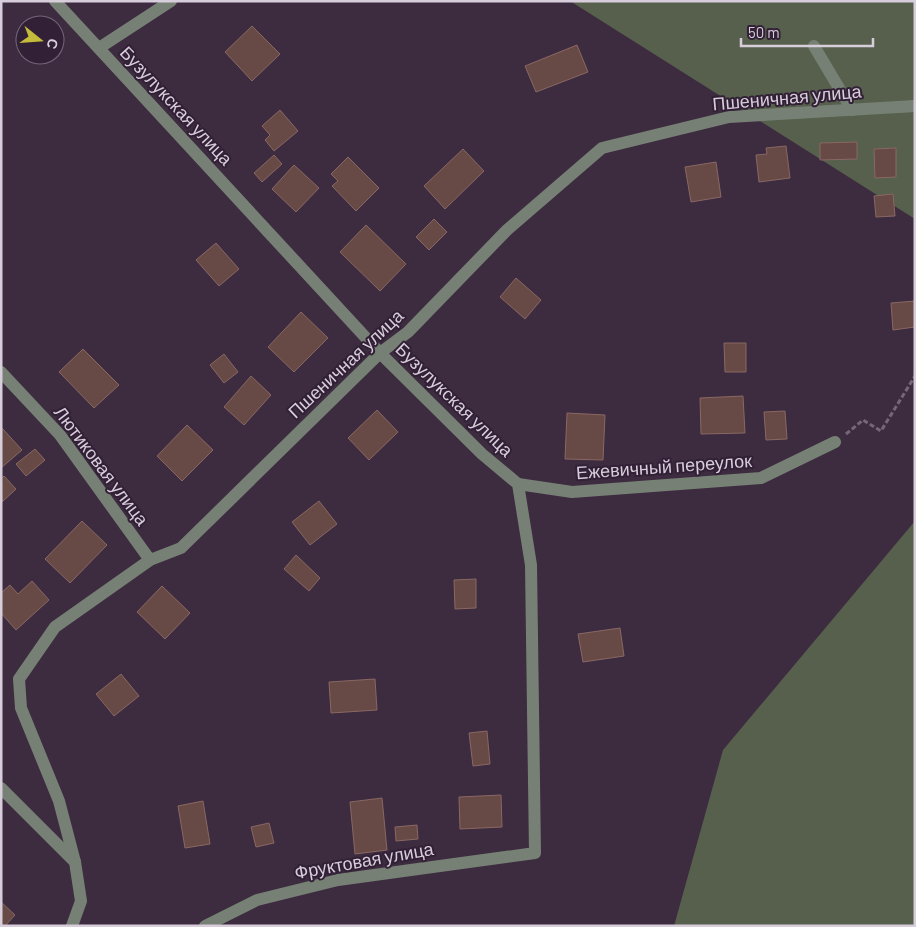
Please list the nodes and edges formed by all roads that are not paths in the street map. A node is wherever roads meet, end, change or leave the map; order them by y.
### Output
1 (55, 1) edge
2 (171, 1) edge
3 (814, 46) dead end
4 (99, 48) junction
5 (915, 106) edge
6 (852, 110) junction
7 (380, 353) junction
8 (1, 372) edge
9 (835, 442) road end
10 (518, 484) junction
11 (150, 560) junction
12 (1, 788) edge
13 (75, 862) junction
14 (72, 926) edge
15 (205, 926) edge

1 - 4 street, Бузулукская улица
2 - 4 street
3 - 6 street
4 - 7 street, Бузулукская улица
5 - 6 street, Пшеничная улица
6 - 7 street, Пшеничная улица
7 - 10 street, Бузулукская улица
7 - 11 street, Пшеничная улица
8 - 11 street, Лютиковая улица
9 - 10 street, Ежевичный переулок
10 - 15 street, Фруктовая улица
11 - 13 street, Пшеничная улица
12 - 13 street
13 - 14 street, Пшеничная улица

